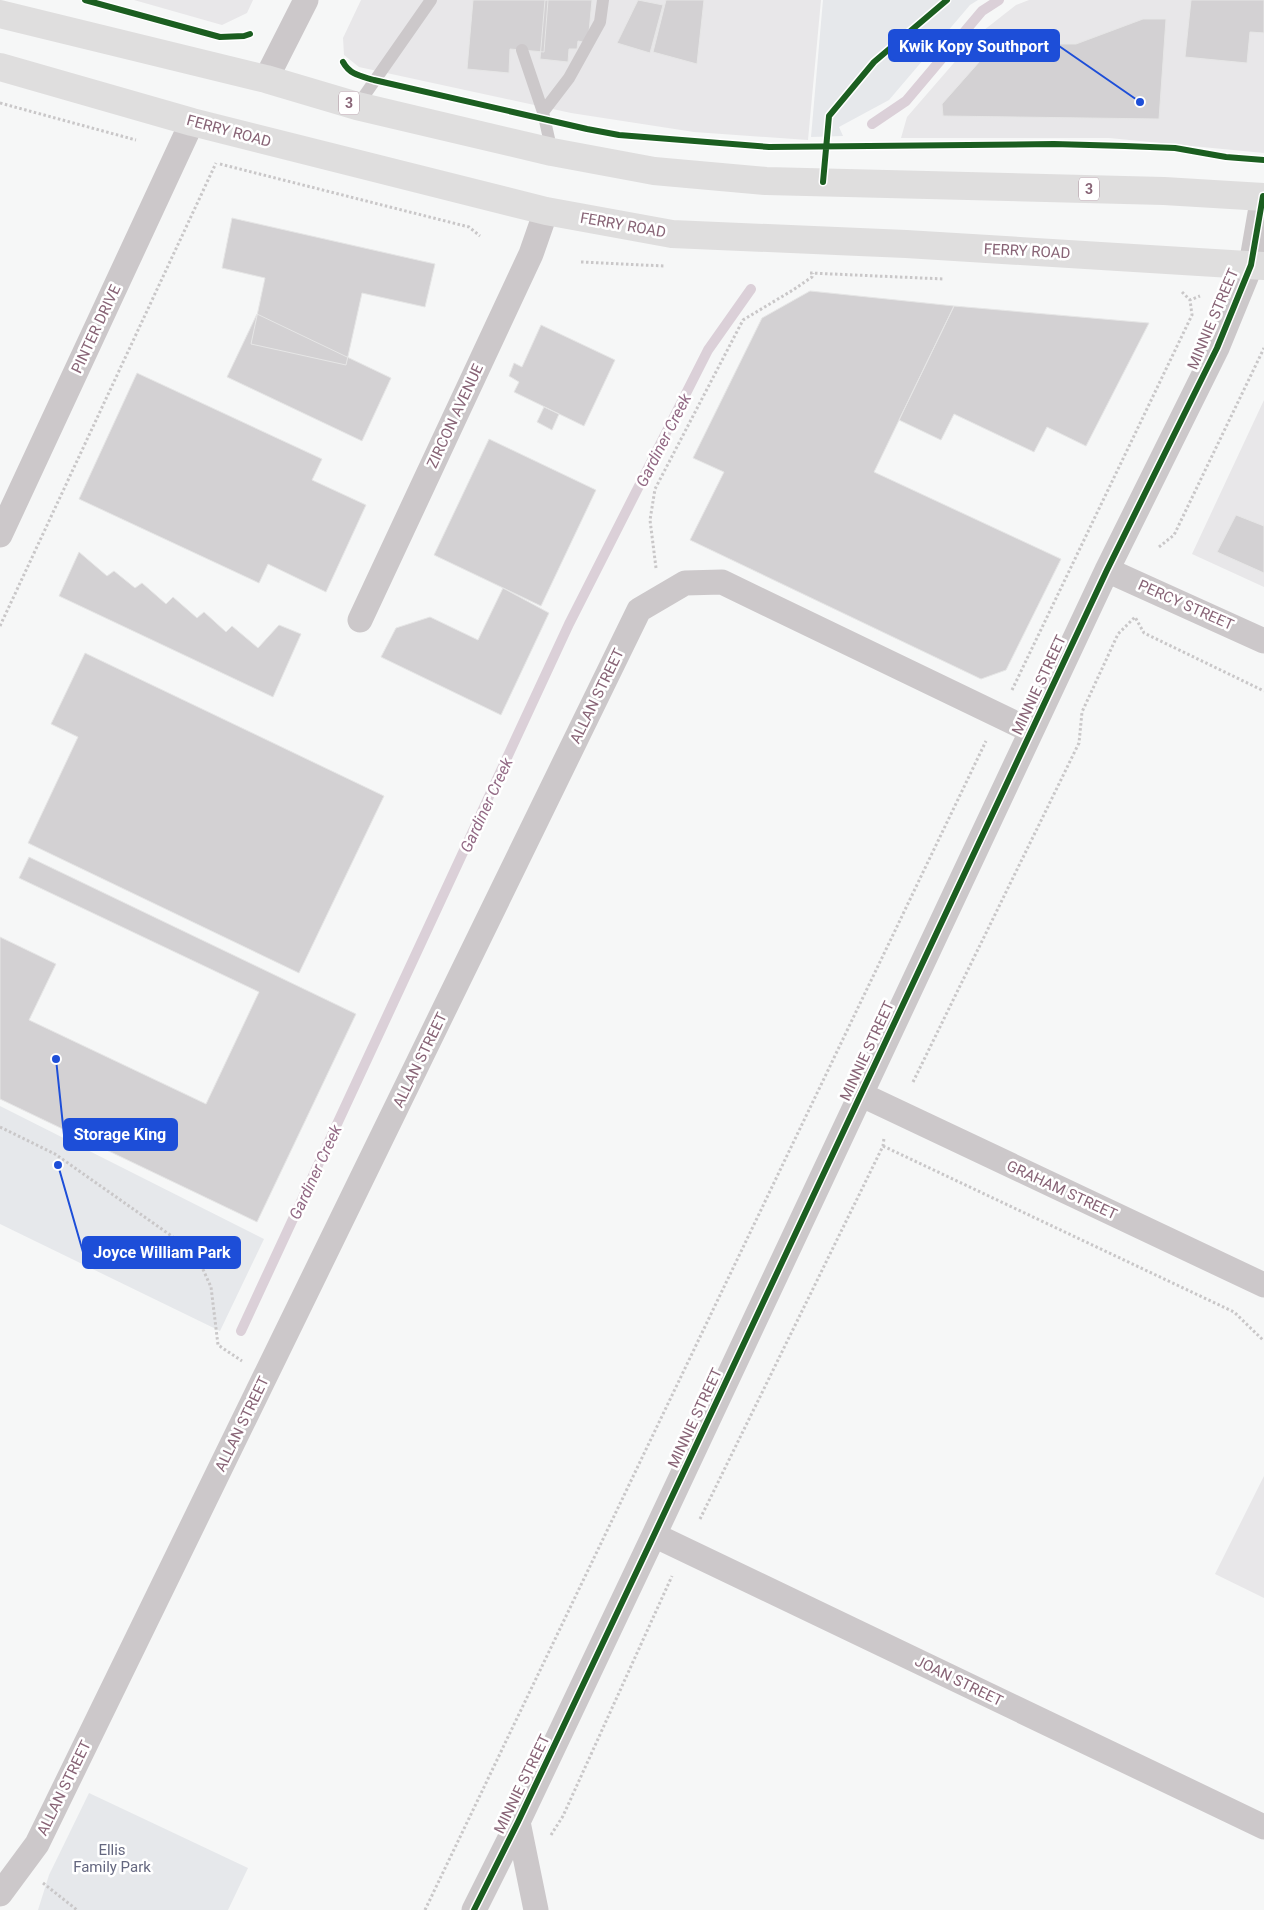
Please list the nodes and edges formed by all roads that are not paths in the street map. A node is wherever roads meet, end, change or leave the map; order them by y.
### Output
1 (306, 0) edge
2 (431, 0) edge
3 (604, 0) edge
4 (0, 14) edge
5 (522, 50) dead end
6 (0, 67) edge
7 (266, 79) junction
8 (358, 106) junction
9 (543, 112) junction
10 (192, 122) junction
11 (552, 152) junction
12 (1264, 196) edge
13 (546, 212) junction
14 (1257, 265) edge
15 (0, 535) edge
16 (1107, 570) junction
17 (360, 620) dead end
18 (1264, 641) edge
19 (1031, 731) junction
20 (860, 1094) junction
21 (1264, 1286) edge
22 (654, 1535) junction
23 (518, 1822) junction
24 (1264, 1827) edge
25 (0, 1894) edge
26 (474, 1910) edge
27 (536, 1910) edge

1 - 7 street
2 - 8 lane
3 - 9 lane
4 - 7 main road, 3
5 - 9 lane
6 - 10 main road, FERRY ROAD
7 - 8 main road, 3
8 - 11 main road, 3
9 - 11 lane
10 - 13 main road, FERRY ROAD
10 - 15 street, PINTER DRIVE
11 - 12 main road, 3
12 - 14 street, MINNIE STREET
13 - 14 main road, FERRY ROAD
13 - 17 street, ZIRCON AVENUE
14 - 16 street, MINNIE STREET
16 - 18 street, PERCY STREET
16 - 19 street, MINNIE STREET
19 - 20 street, MINNIE STREET
19 - 25 street, ALLAN STREET
20 - 21 street, GRAHAM STREET
20 - 22 street, MINNIE STREET
22 - 23 street, MINNIE STREET
22 - 24 street, JOAN STREET
23 - 26 street, MINNIE STREET
23 - 27 street

